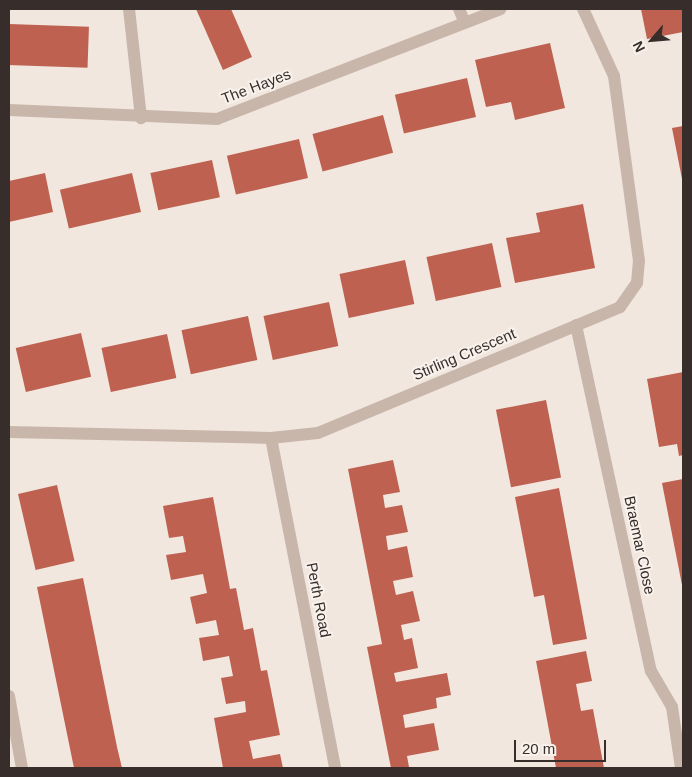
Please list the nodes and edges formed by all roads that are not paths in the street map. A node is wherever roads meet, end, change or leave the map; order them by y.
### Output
1 (129, 9) edge
2 (459, 9) edge
3 (500, 9) edge
4 (583, 9) edge
5 (465, 23) junction
6 (9, 110) edge
7 (142, 118) junction
8 (576, 325) junction
9 (9, 432) edge
10 (271, 438) junction
11 (9, 696) edge
12 (22, 768) edge
13 (335, 768) edge
14 (681, 768) edge

1 - 7 street
2 - 5 street
3 - 5 street, The Hayes
4 - 8 street, Stirling Crescent
5 - 7 street, The Hayes
6 - 7 street, The Hayes
8 - 10 street, Stirling Crescent
8 - 14 street, Braemar Close
9 - 10 street, Stirling Crescent
10 - 13 street, Perth Road
11 - 12 street

